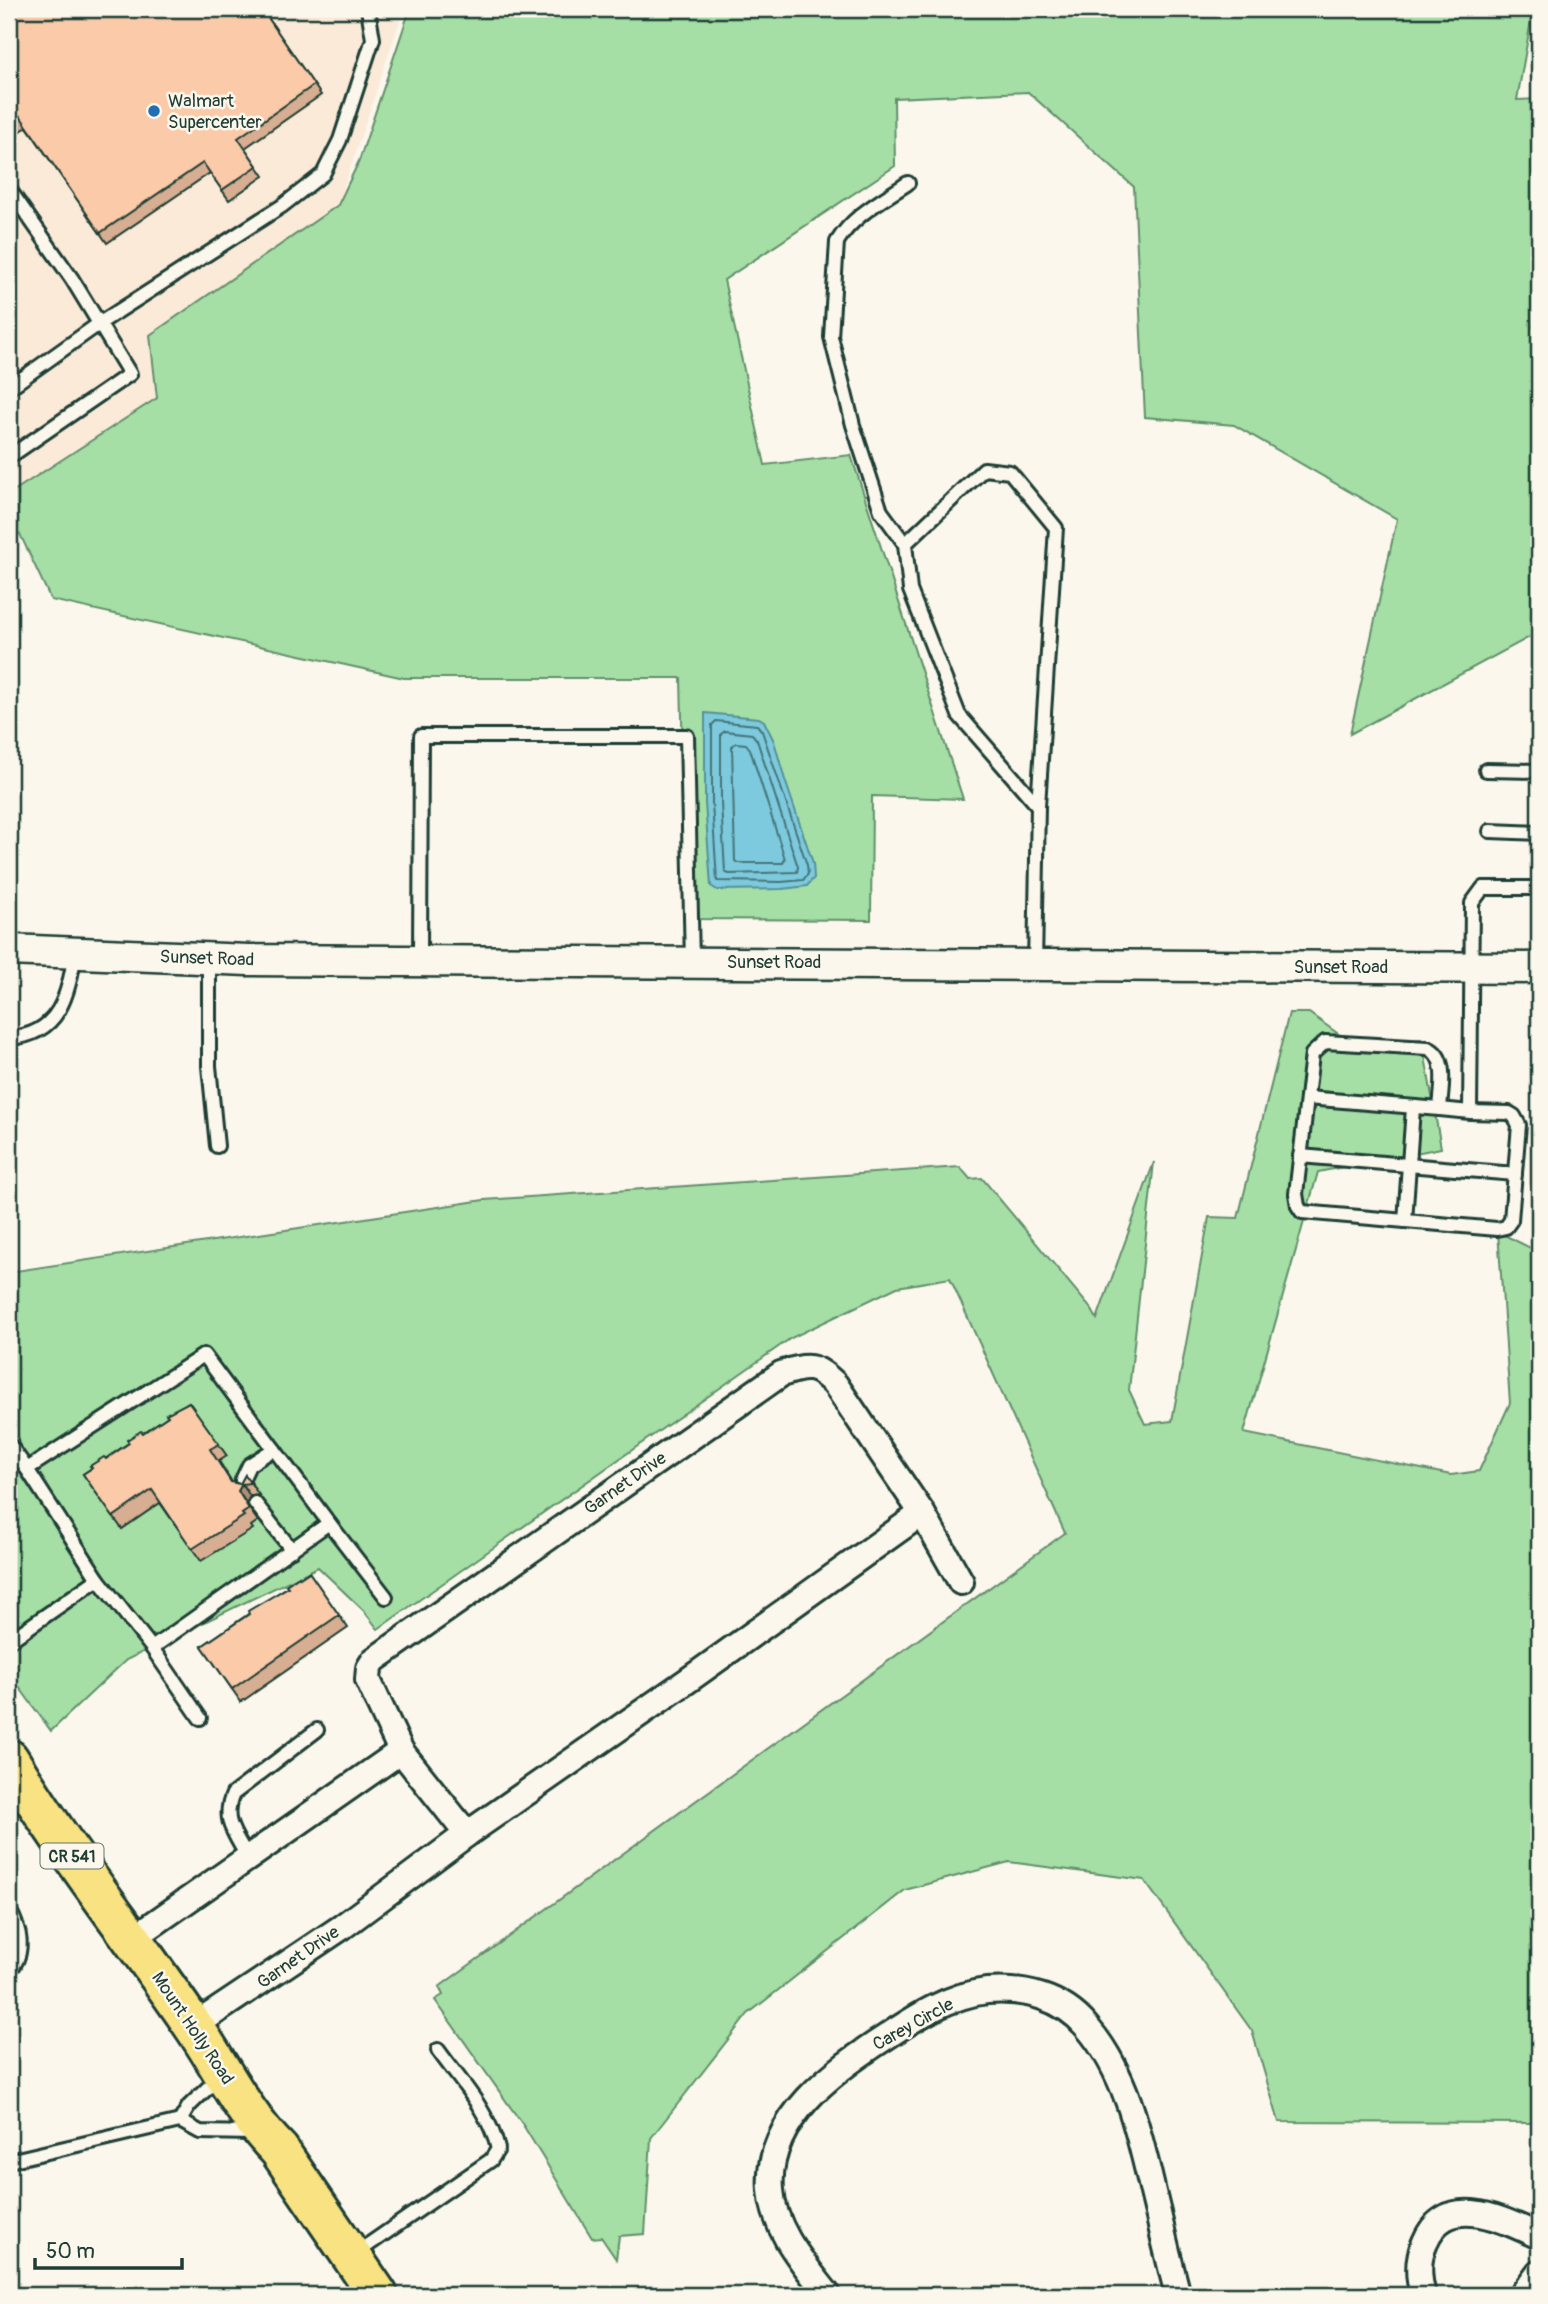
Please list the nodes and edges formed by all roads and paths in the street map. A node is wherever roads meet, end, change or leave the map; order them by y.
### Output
1 (369, 9) edge
2 (908, 183) dead end
3 (9, 189) edge
4 (100, 323) junction
5 (9, 388) edge
6 (9, 457) edge
7 (905, 544) junction
8 (1486, 770) dead end
9 (1539, 771) edge
10 (1038, 806) junction
11 (1490, 831) dead end
12 (1539, 832) edge
13 (1539, 888) edge
14 (9, 950) edge
15 (75, 953) junction
16 (209, 958) junction
17 (420, 960) junction
18 (692, 962) junction
19 (1035, 964) junction
20 (1472, 968) junction
21 (1539, 968) edge
22 (9, 1038) edge
23 (1307, 1098) junction
24 (1413, 1108) junction
25 (1440, 1109) junction
26 (1469, 1112) junction
27 (217, 1146) dead end
28 (1300, 1156) junction
29 (1409, 1165) junction
30 (1515, 1174) junction
31 (1405, 1221) junction
32 (9, 1444) edge
33 (274, 1449) junction
34 (27, 1469) junction
35 (245, 1488) edge
36 (255, 1503) dead end
37 (922, 1513) junction
38 (329, 1523) junction
39 (292, 1549) junction
40 (98, 1578) junction
41 (961, 1582) dead end
42 (386, 1597) dead end
43 (9, 1640) edge
44 (152, 1648) junction
45 (200, 1718) dead end
46 (317, 1730) dead end
47 (401, 1751) junction
48 (9, 1759) edge
49 (467, 1834) junction
50 (248, 1858) junction
51 (9, 1909) edge
52 (132, 1939) junction
53 (9, 1967) edge
54 (194, 2026) junction
55 (438, 2050) dead end
56 (224, 2073) junction
57 (180, 2121) junction
58 (262, 2133) junction
59 (9, 2161) edge
60 (1539, 2236) edge
61 (352, 2256) junction
62 (1539, 2272) edge
63 (378, 2295) edge
64 (828, 2295) edge
65 (1178, 2295) edge
66 (1423, 2295) edge
67 (1522, 2295) edge

1 - 4 lane
2 - 7 lane
3 - 4 lane
4 - 5 lane
4 - 6 lane
7 - 10 lane
7 - 10 lane
8 - 9 lane
10 - 19 lane
11 - 12 lane
13 - 20 lane
14 - 15 street, Sunset Road
15 - 16 street, Sunset Road
15 - 22 lane
16 - 17 street, Sunset Road
16 - 27 lane
17 - 18 street, Sunset Road
17 - 18 lane
18 - 19 street, Sunset Road
19 - 20 street, Sunset Road
20 - 21 street, Sunset Road
20 - 26 lane
23 - 24 lane
23 - 25 lane
23 - 28 lane
24 - 25 lane
24 - 29 lane
25 - 26 lane
26 - 30 lane
28 - 29 lane
28 - 31 lane
29 - 30 lane
29 - 31 lane
30 - 31 lane
32 - 34 lane
33 - 34 lane
33 - 35 lane
33 - 38 lane
34 - 40 lane
36 - 39 lane
37 - 41 street, Garnet Drive
37 - 47 street, Garnet Drive
37 - 49 street, Garnet Drive
38 - 39 lane
38 - 42 lane
39 - 44 lane
40 - 43 lane
40 - 44 lane
44 - 45 lane
46 - 50 lane
47 - 49 street, Garnet Drive
47 - 50 street
48 - 52 highway, Mount Holly Road / CR 541
49 - 54 street, Garnet Drive
50 - 52 street
51 - 53 lane
52 - 54 highway, Mount Holly Road / CR 541
54 - 56 highway, Mount Holly Road / CR 541
55 - 61 lane
56 - 57 lane
56 - 58 highway, Mount Holly Road / CR 541
57 - 58 lane
57 - 59 lane
58 - 61 highway, Mount Holly Road / CR 541
60 - 66 street
61 - 63 highway, Mount Holly Road / CR 541
62 - 67 street
64 - 65 street, Carey Circle

